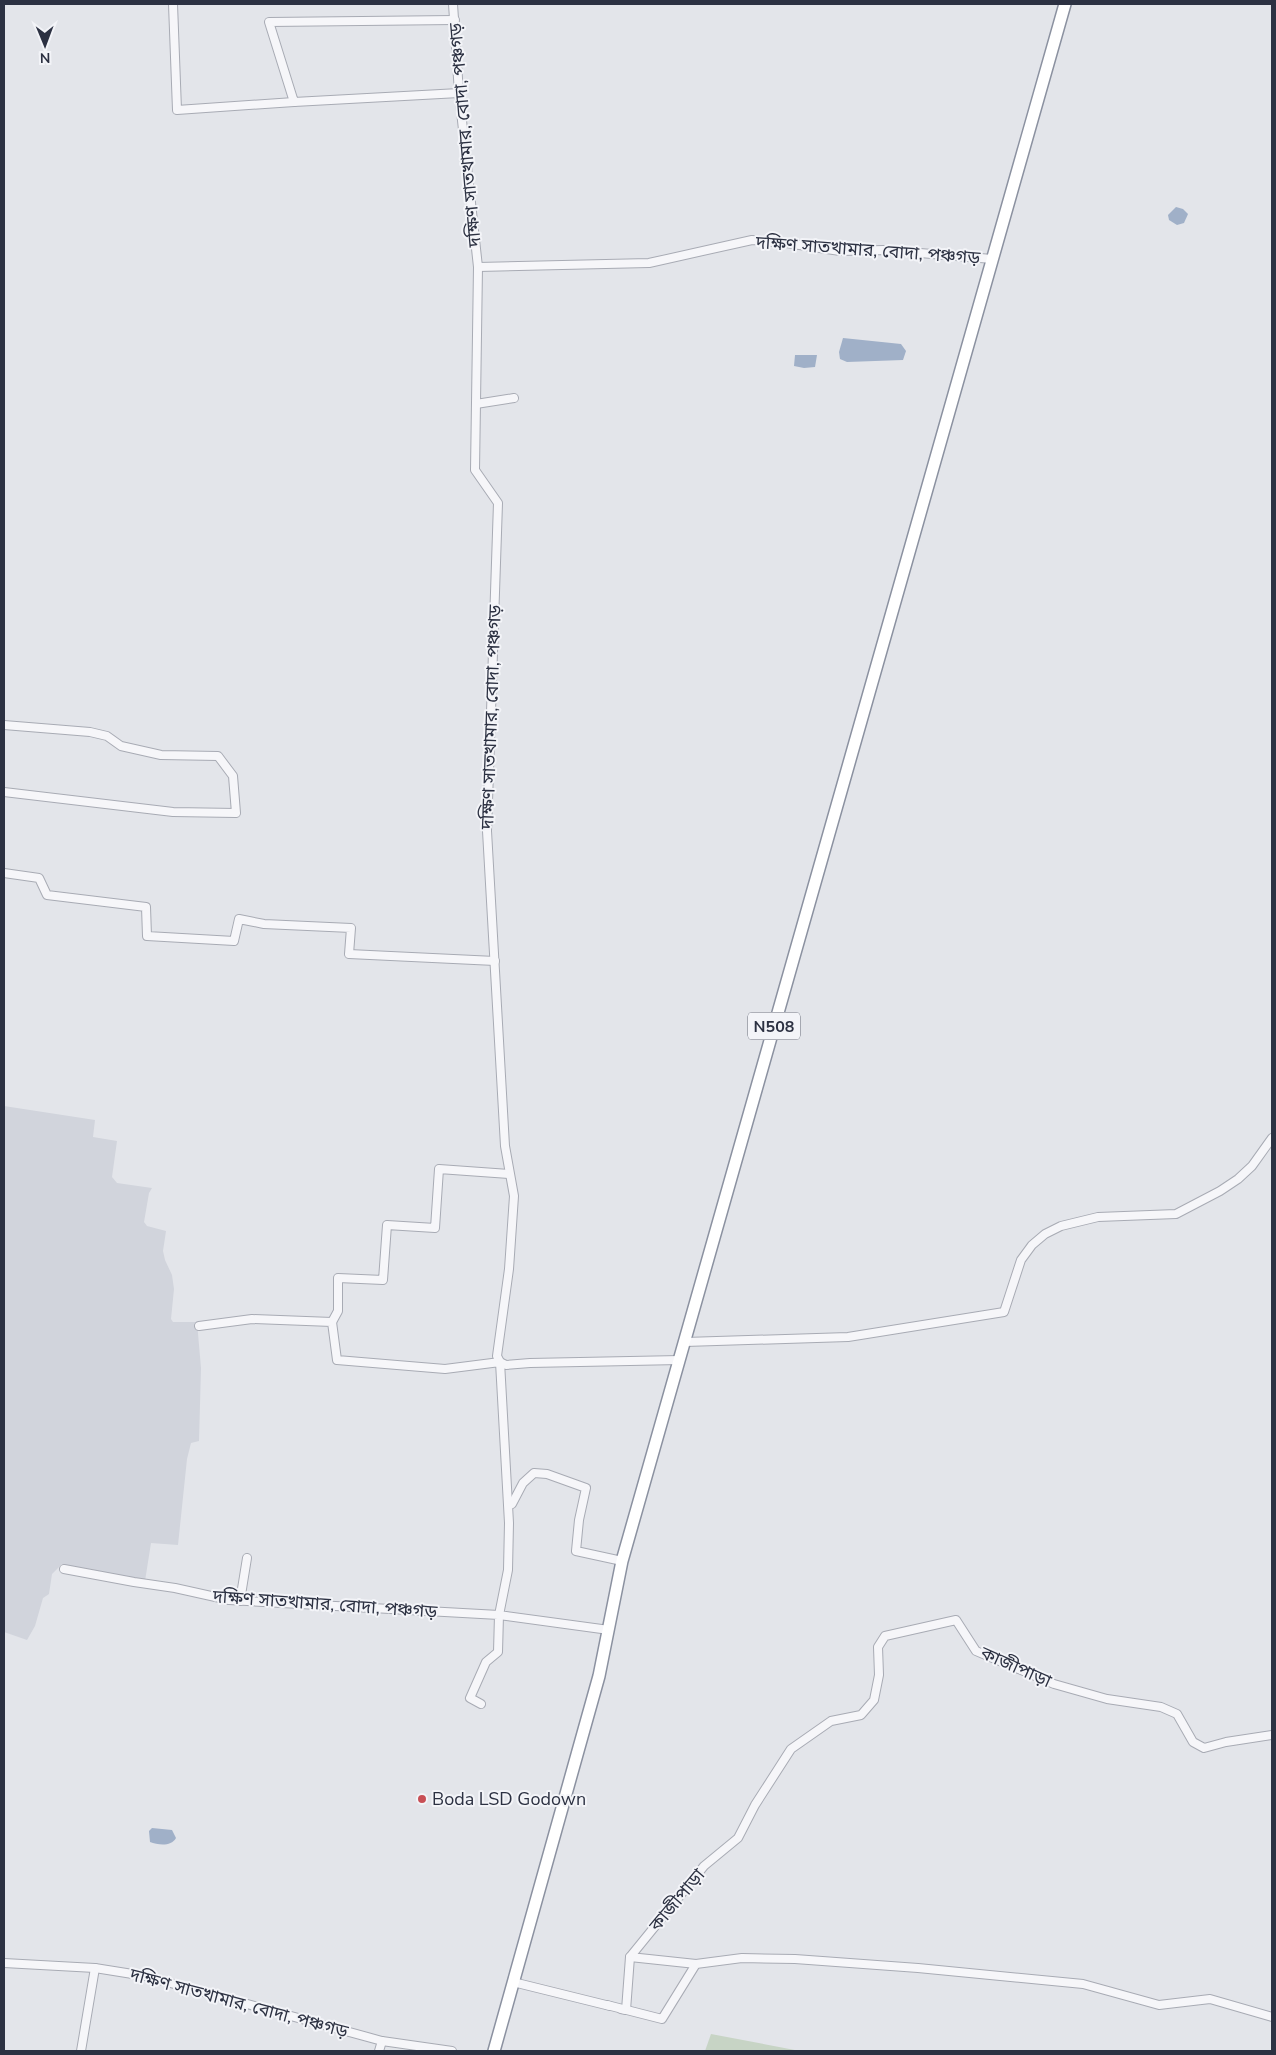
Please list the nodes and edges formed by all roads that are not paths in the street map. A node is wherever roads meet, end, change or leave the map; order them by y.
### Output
1 (173, 4) edge
2 (453, 4) edge
3 (1065, 4) edge
4 (455, 20) junction
5 (459, 93) junction
6 (294, 102) junction
7 (992, 259) junction
8 (478, 266) junction
9 (514, 398) dead end
10 (476, 404) junction
11 (4, 725) edge
12 (4, 792) edge
13 (4, 873) edge
14 (495, 961) junction
15 (1272, 1138) edge
16 (509, 1174) junction
17 (332, 1322) junction
18 (199, 1326) dead end
19 (685, 1342) junction
20 (680, 1360) junction
21 (500, 1362) junction
22 (512, 1504) dead end
23 (247, 1558) dead end
24 (622, 1561) junction
25 (64, 1569) dead end
26 (240, 1601) junction
27 (499, 1615) junction
28 (609, 1630) junction
29 (481, 1704) dead end
30 (1272, 1735) edge
31 (630, 1956) junction
32 (4, 1963) edge
33 (696, 1964) junction
34 (95, 1968) junction
35 (513, 1982) junction
36 (607, 2005) junction
37 (1272, 2017) edge
38 (382, 2041) junction
39 (81, 2051) edge
40 (379, 2051) edge
41 (452, 2051) edge
42 (494, 2051) edge

1 - 6 street
2 - 4 street, দক্ষিণ সাতখামার, বোদা, পঞ্চগড়
3 - 7 highway, N508
4 - 5 street, দক্ষিণ সাতখামার, বোদা, পঞ্চগড়
4 - 6 street
5 - 6 street
5 - 8 street, দক্ষিণ সাতখামার, বোদা, পঞ্চগড়
7 - 8 street, দক্ষিণ সাতখামার, বোদা, পঞ্চগড়
7 - 19 highway, N508
8 - 10 street, দক্ষিণ সাতখামার, বোদা, পঞ্চগড়
9 - 10 street
10 - 14 street, দক্ষিণ সাতখামার, বোদা, পঞ্চগড়
11 - 12 street
13 - 14 street
14 - 16 street, দক্ষিণ সাতখামার, বোদা, পঞ্চগড়
15 - 19 street
16 - 17 street
16 - 21 street, দক্ষিণ সাতখামার, বোদা, পঞ্চগড়
17 - 18 street
17 - 21 street
19 - 20 highway, N508
20 - 21 street
20 - 24 highway, N508
21 - 27 street, দক্ষিণ সাতখামার, বোদা, পঞ্চগড়
22 - 24 street
23 - 26 street
24 - 28 highway, N508
25 - 26 street, দক্ষিণ সাতখামার, বোদা, পঞ্চগড়
26 - 27 street, দক্ষিণ সাতখামার, বোদা, পঞ্চগড়
27 - 28 street, দক্ষিণ সাতখামার, বোদা, পঞ্চগড়
27 - 29 street, দক্ষিণ সাতখামার, বোদা, পঞ্চগড়
28 - 35 highway, N508
30 - 31 street, কাজীপাড়া
31 - 33 street, কাজীপাড়া
31 - 36 street
32 - 34 street, দক্ষিণ সাতখামার, বোদা, পঞ্চগড়
33 - 36 street
33 - 37 street, কাজীপাড়া
34 - 38 street, দক্ষিণ সাতখামার, বোদা, পঞ্চগড়
34 - 39 street
35 - 36 street
35 - 42 highway, N508
38 - 40 street
38 - 41 street, দক্ষিণ সাতখামার, বোদা, পঞ্চগড়

